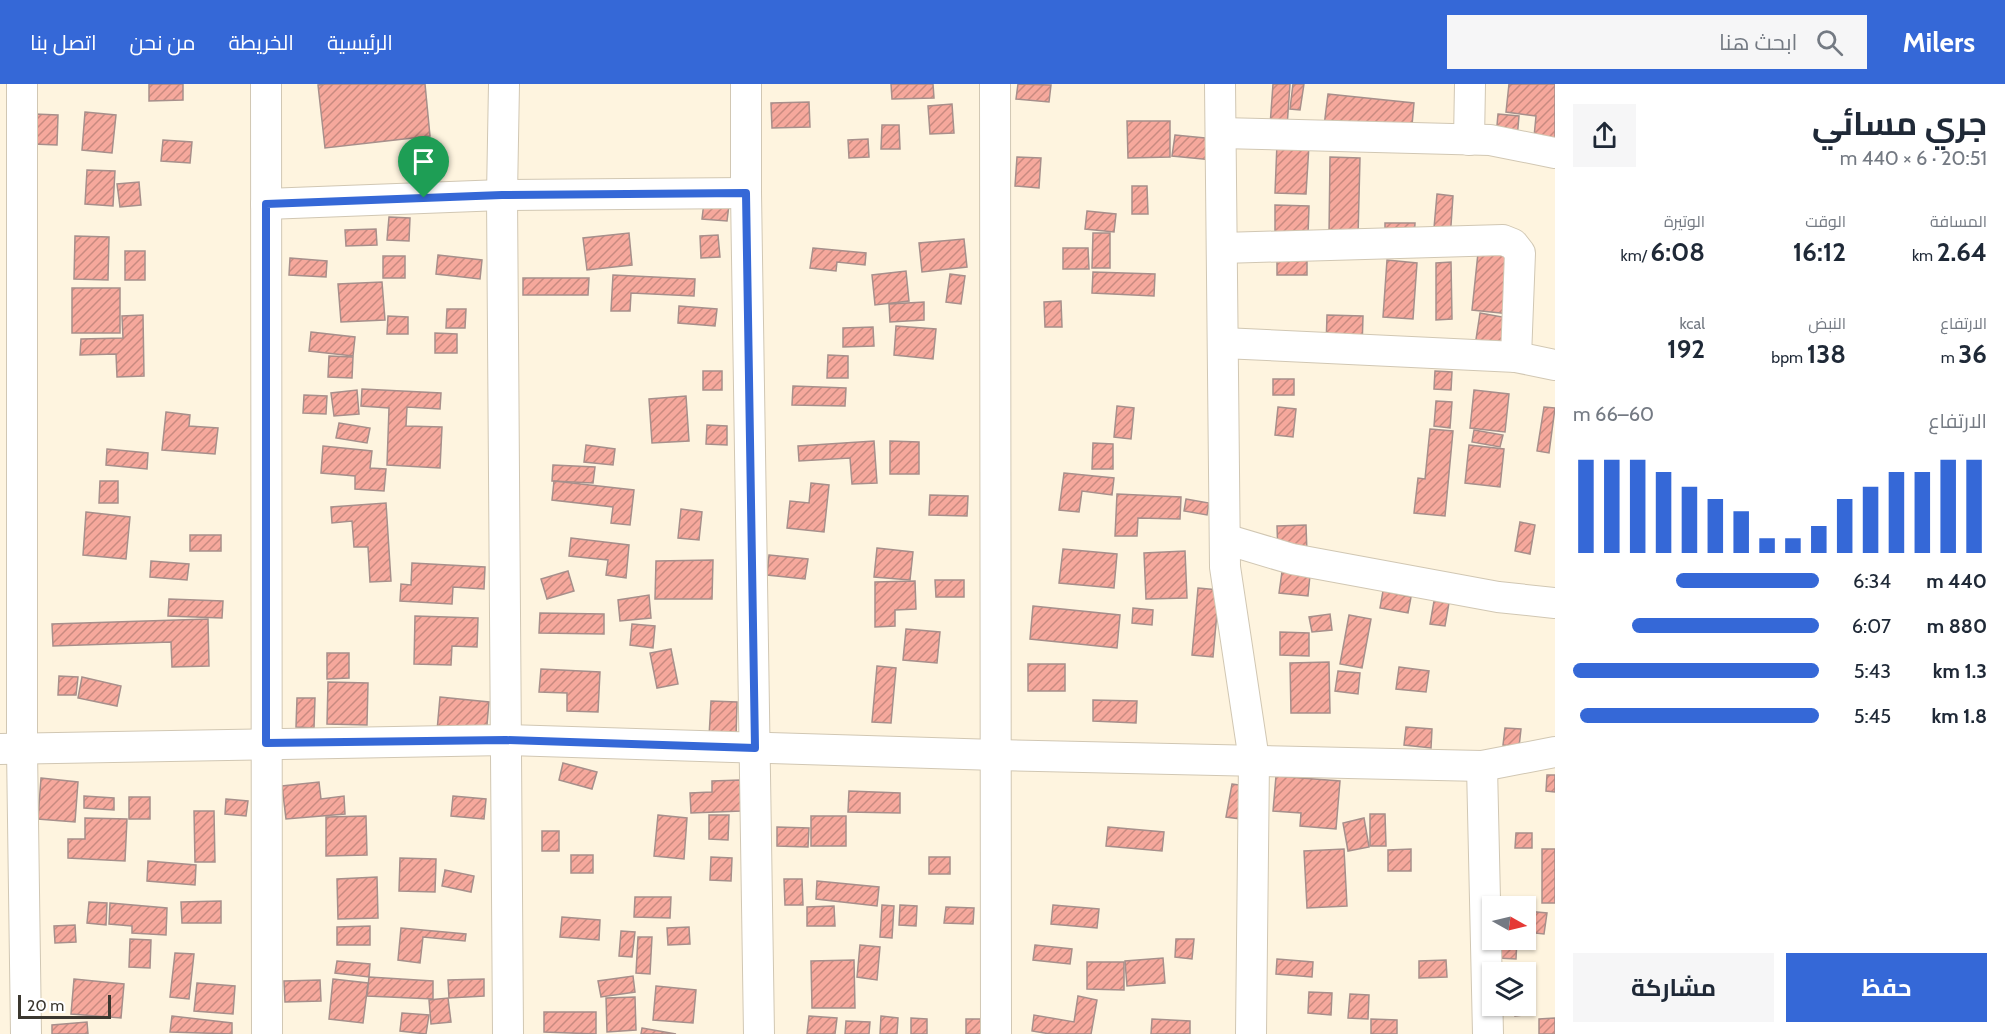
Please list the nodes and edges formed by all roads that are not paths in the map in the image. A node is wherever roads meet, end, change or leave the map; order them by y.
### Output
1 (22, 84) edge
2 (266, 84) edge
3 (504, 84) edge
4 (746, 84) edge
5 (995, 84) edge
6 (1220, 84) edge
7 (1470, 84) edge
8 (1221, 133) junction
9 (1469, 140) junction
10 (1555, 153) edge
11 (746, 193) junction
12 (502, 195) junction
13 (266, 204) junction
14 (1222, 248) junction
15 (1223, 343) junction
16 (1516, 357) junction
17 (1555, 364) edge
18 (1225, 539) junction
19 (1555, 603) edge
20 (506, 740) junction
21 (266, 743) junction
22 (755, 748) junction
23 (11, 749) edge
24 (1555, 752) edge
25 (996, 755) junction
26 (1254, 760) junction
27 (1482, 766) junction
28 (26, 1034) edge
29 (267, 1034) edge
30 (508, 1034) edge
31 (759, 1034) edge
32 (996, 1034) edge
33 (1251, 1034) edge
34 (1488, 1034) edge

1 - 23 street
2 - 13 street
3 - 12 street
4 - 11 street
5 - 25 street
6 - 8 street
7 - 9 street
8 - 9 street
8 - 14 street
9 - 10 street
11 - 12 street
11 - 22 street
12 - 13 street
12 - 20 street
13 - 21 street
14 - 15 street
14 - 16 street
15 - 16 street
15 - 18 street
16 - 17 street
18 - 19 street
18 - 26 street
20 - 21 street
20 - 22 street
20 - 30 street
21 - 23 street
21 - 29 street
22 - 25 street
22 - 31 street
23 - 28 street
24 - 27 street
25 - 26 street
25 - 32 street
26 - 27 street
26 - 33 street
27 - 34 street

